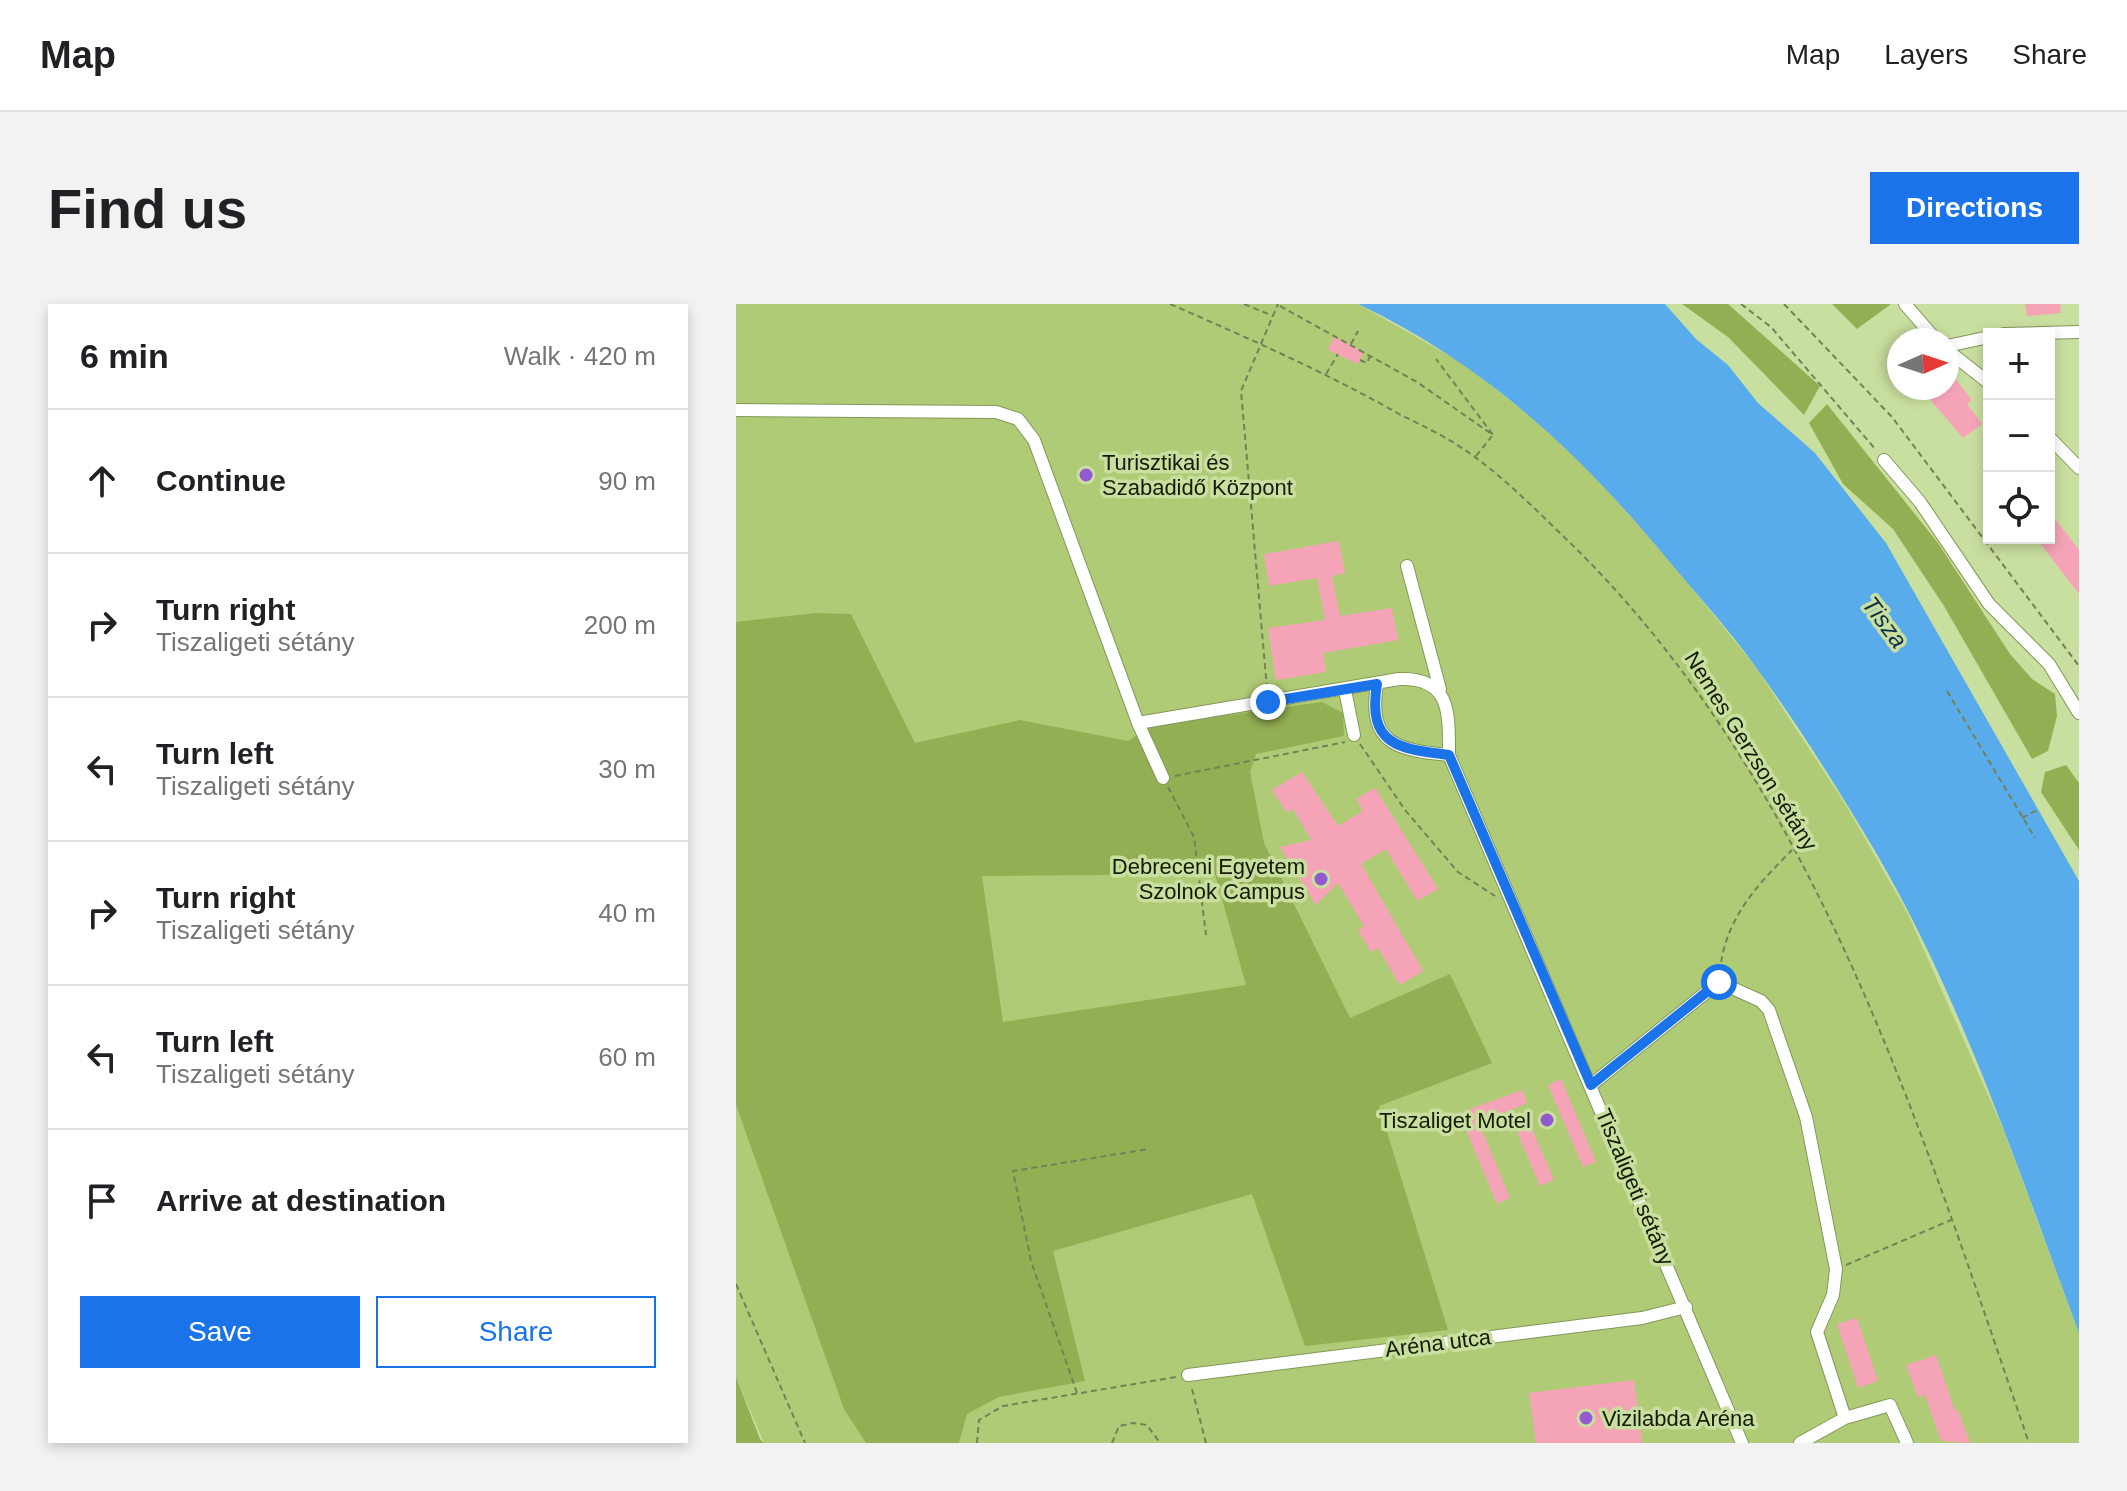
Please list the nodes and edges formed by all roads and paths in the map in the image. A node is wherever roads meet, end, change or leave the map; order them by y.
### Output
1 (1170, 304) edge
2 (1244, 304) edge
3 (1278, 304) edge
4 (1741, 304) edge
5 (1784, 304) edge
6 (1905, 304) edge
7 (1274, 316) junction
8 (1926, 328) edge
9 (1358, 331) dead end
10 (2079, 332) edge
11 (2055, 333) edge
12 (1983, 339) edge
13 (1262, 344) junction
14 (1959, 345) edge
15 (1351, 346) junction
16 (1338, 354) dead end
17 (1370, 355) junction
18 (1959, 358) edge
19 (1436, 359) dead end
20 (1360, 360) dead end
21 (1326, 374) junction
22 (1983, 378) edge
23 (736, 410) edge
24 (1493, 435) junction
25 (2055, 443) edge
26 (1475, 458) junction
27 (1884, 460) joint
28 (2079, 468) edge
29 (1407, 566) dead end
30 (2079, 666) edge
31 (1377, 684) junction
32 (1440, 689) junction
33 (1345, 690) junction
34 (1947, 691) dead end
35 (1268, 702) junction
36 (2079, 713) edge
37 (1138, 723) junction
38 (1354, 735) dead end
39 (1449, 755) junction
40 (1163, 778) junction
41 (2039, 809) dead end
42 (2022, 819) junction
43 (2035, 838) dead end
44 (1793, 849) junction
45 (1498, 899) dead end
46 (1206, 935) dead end
47 (1719, 982) junction
48 (1591, 1085) junction
49 (1149, 1149) dead end
50 (1952, 1219) junction
51 (1836, 1269) junction
52 (736, 1284) edge
53 (1686, 1307) junction
54 (1188, 1375) junction
55 (1077, 1393) junction
56 (1845, 1418) junction
57 (805, 1443) edge
58 (977, 1443) edge
59 (1112, 1443) edge
60 (1160, 1443) edge
61 (1206, 1443) edge
62 (1742, 1443) edge
63 (1800, 1443) edge
64 (1907, 1443) edge
65 (2029, 1443) edge

1 - 13 path, Nemes Gerzson sétány
2 - 7 path
3 - 7 path
3 - 15 path
4 - 27 path
5 - 30 path
6 - 8 street
7 - 13 path
9 - 15 path
10 - 11 street
12 - 14 street
13 - 21 path, Nemes Gerzson sétány
13 - 35 path
15 - 17 path
16 - 21 path
17 - 20 path
17 - 24 path
18 - 22 street
19 - 24 path
21 - 26 path, Nemes Gerzson sétány
23 - 37 street
24 - 26 path
25 - 28 street
26 - 44 path, Nemes Gerzson sétány
27 - 36 street
29 - 32 street, Tiszaligeti sétány
31 - 32 street
31 - 33 street
31 - 39 street
32 - 39 street, Tiszaligeti sétány
33 - 35 street
33 - 38 street
34 - 42 path
35 - 37 street
37 - 40 street
39 - 48 street, Tiszaligeti sétány
40 - 45 path
40 - 46 path
41 - 42 path
42 - 43 path
44 - 47 path
44 - 50 path, Nemes Gerzson sétány
47 - 48 street
47 - 51 street
48 - 53 street, Tiszaligeti sétány
49 - 55 path
50 - 51 path
50 - 65 path, Nemes Gerzson sétány
51 - 56 street
52 - 57 path
53 - 54 street, Aréna utca
53 - 62 street, Tiszaligeti sétány
54 - 55 path
54 - 61 path
55 - 58 path
56 - 63 street
56 - 64 street
59 - 60 path

